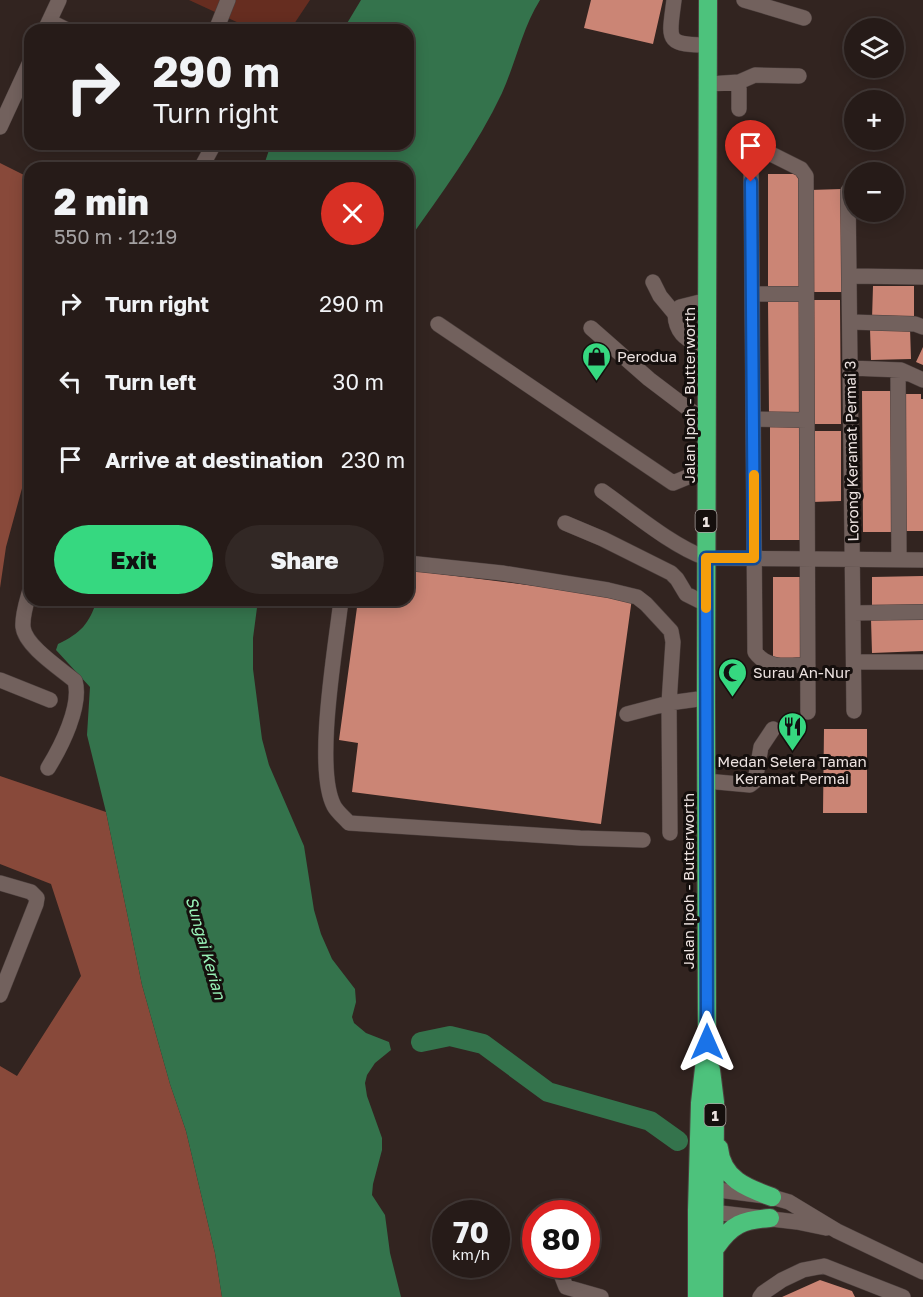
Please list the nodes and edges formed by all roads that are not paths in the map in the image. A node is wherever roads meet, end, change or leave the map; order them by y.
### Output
1 (59, 0) edge
2 (228, 0) edge
3 (674, 0) edge
4 (708, 0) edge
5 (744, 0) edge
6 (804, 18) dead end
7 (48, 24) edge
8 (218, 24) edge
9 (708, 45) junction
10 (24, 75) edge
11 (799, 76) dead end
12 (739, 82) junction
13 (709, 84) junction
14 (739, 109) dead end
15 (0, 127) edge
16 (848, 222) edge
17 (849, 276) junction
18 (923, 277) edge
19 (653, 282) dead end
20 (753, 294) junction
21 (806, 294) junction
22 (708, 300) junction
23 (675, 314) junction
24 (850, 322) junction
25 (438, 324) dead end
26 (923, 327) edge
27 (591, 328) dead end
28 (707, 351) junction
29 (850, 368) junction
30 (898, 370) junction
31 (923, 380) edge
32 (753, 419) junction
33 (807, 420) junction
34 (707, 423) junction
35 (707, 469) junction
36 (602, 491) dead end
37 (565, 523) dead end
38 (706, 558) junction
39 (754, 558) junction
40 (807, 559) junction
41 (852, 559) junction
42 (899, 560) junction
43 (923, 560) edge
44 (414, 563) edge
45 (706, 604) junction
46 (26, 606) edge
47 (340, 606) edge
48 (923, 612) edge
49 (853, 613) junction
50 (854, 662) junction
51 (923, 662) edge
52 (808, 665) junction
53 (0, 680) edge
54 (705, 698) junction
55 (50, 700) dead end
56 (669, 703) junction
57 (854, 711) dead end
58 (808, 712) dead end
59 (627, 714) dead end
60 (773, 729) dead end
61 (48, 768) dead end
62 (706, 781) junction
63 (670, 833) dead end
64 (643, 840) dead end
65 (0, 883) edge
66 (0, 995) edge
67 (707, 1042) junction
68 (715, 1102) junction
69 (706, 1188) junction
70 (772, 1197) junction
71 (706, 1211) junction
72 (770, 1218) junction
73 (837, 1231) junction
74 (716, 1247) junction
75 (923, 1272) edge
76 (562, 1278) edge
77 (871, 1291) edge
78 (602, 1297) edge
79 (697, 1297) edge
80 (714, 1297) edge
81 (760, 1297) edge
82 (903, 1297) edge

1 - 7 street
2 - 8 street
3 - 9 street
4 - 9 highway, Jalan Ipoh - Butterworth / 1
5 - 6 street
9 - 13 highway, Jalan Ipoh - Butterworth / 1
10 - 15 street
11 - 12 street
12 - 13 street
12 - 14 street
13 - 22 highway, Jalan Ipoh - Butterworth / 1
16 - 17 street, Lorong Keramat Permai 3
17 - 18 street
17 - 24 street, Lorong Keramat Permai 3
19 - 23 street
20 - 21 street
20 - 21 street
20 - 32 street
21 - 33 street
22 - 23 street
22 - 28 highway, Jalan Ipoh - Butterworth / 1
23 - 28 street
24 - 26 street
24 - 29 street, Lorong Keramat Permai 3
25 - 35 street
27 - 34 street
28 - 34 highway, Jalan Ipoh - Butterworth / 1
29 - 30 street
29 - 41 street, Lorong Keramat Permai 3
30 - 31 street
30 - 42 street
32 - 33 street
32 - 39 street
33 - 40 street
34 - 35 highway, Jalan Ipoh - Butterworth / 1
35 - 38 highway, Jalan Ipoh - Butterworth / 1
36 - 38 street
37 - 45 street
38 - 39 street
38 - 45 highway, Jalan Ipoh - Butterworth / 1
39 - 40 street
39 - 52 street
40 - 41 street
40 - 52 street
41 - 42 street
41 - 49 street, Lorong Keramat Permai 3
42 - 43 street
44 - 56 street
45 - 54 highway, Jalan Ipoh - Butterworth / 1
46 - 61 street
47 - 64 street
48 - 49 street
49 - 50 street, Lorong Keramat Permai 3
50 - 51 street
50 - 57 street, Lorong Keramat Permai 3
52 - 58 street
53 - 55 street
54 - 56 street
54 - 62 highway, Jalan Ipoh - Butterworth / 1
56 - 59 street
56 - 63 street
60 - 62 street
62 - 67 highway, Jalan Ipoh - Butterworth / 1
65 - 66 street
67 - 68 highway, Jalan Ipoh - Butterworth / 1
67 - 69 highway, Jalan Ipoh - Butterworth / 1
68 - 69 highway, Jalan Ipoh - Butterworth / 1
68 - 70 highway
69 - 70 street
69 - 71 highway, Jalan Ipoh - Butterworth / 1
70 - 73 street
71 - 72 street
71 - 74 highway, Jalan Ipoh - Butterworth / 1
71 - 79 highway, Jalan Ipoh - Butterworth / 1
72 - 73 street
72 - 74 highway
73 - 75 street
74 - 80 highway, Jalan Ipoh - Butterworth / 1
76 - 78 street
77 - 81 street
77 - 82 street

